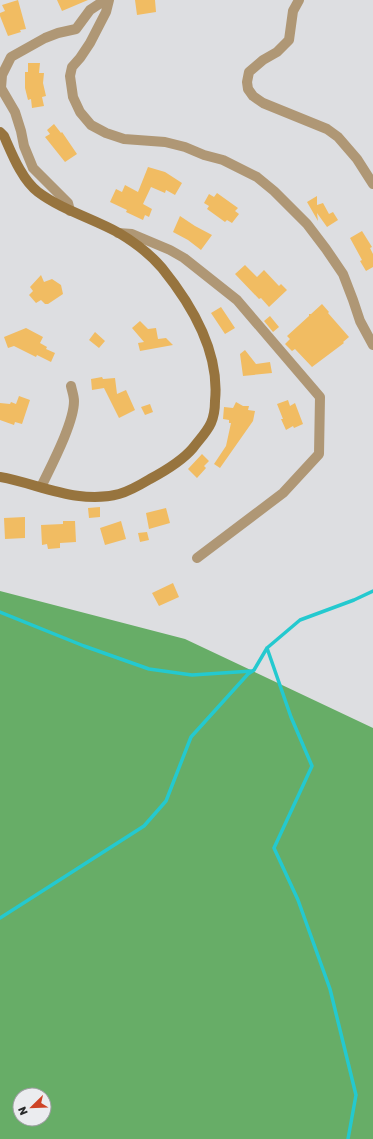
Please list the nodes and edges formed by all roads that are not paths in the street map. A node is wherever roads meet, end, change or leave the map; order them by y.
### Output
1 (105, 0) edge
2 (109, 0) edge
3 (299, 0) edge
4 (0, 132) edge
5 (373, 184) edge
6 (70, 211) junction
7 (118, 233) junction
8 (373, 345) edge
9 (71, 386) dead end
10 (0, 477) edge
11 (41, 487) junction
12 (197, 558) dead end

1 - 6 street
2 - 8 street
3 - 5 street
4 - 6 street
6 - 7 street
7 - 11 street
7 - 12 street
9 - 11 street
10 - 11 street

